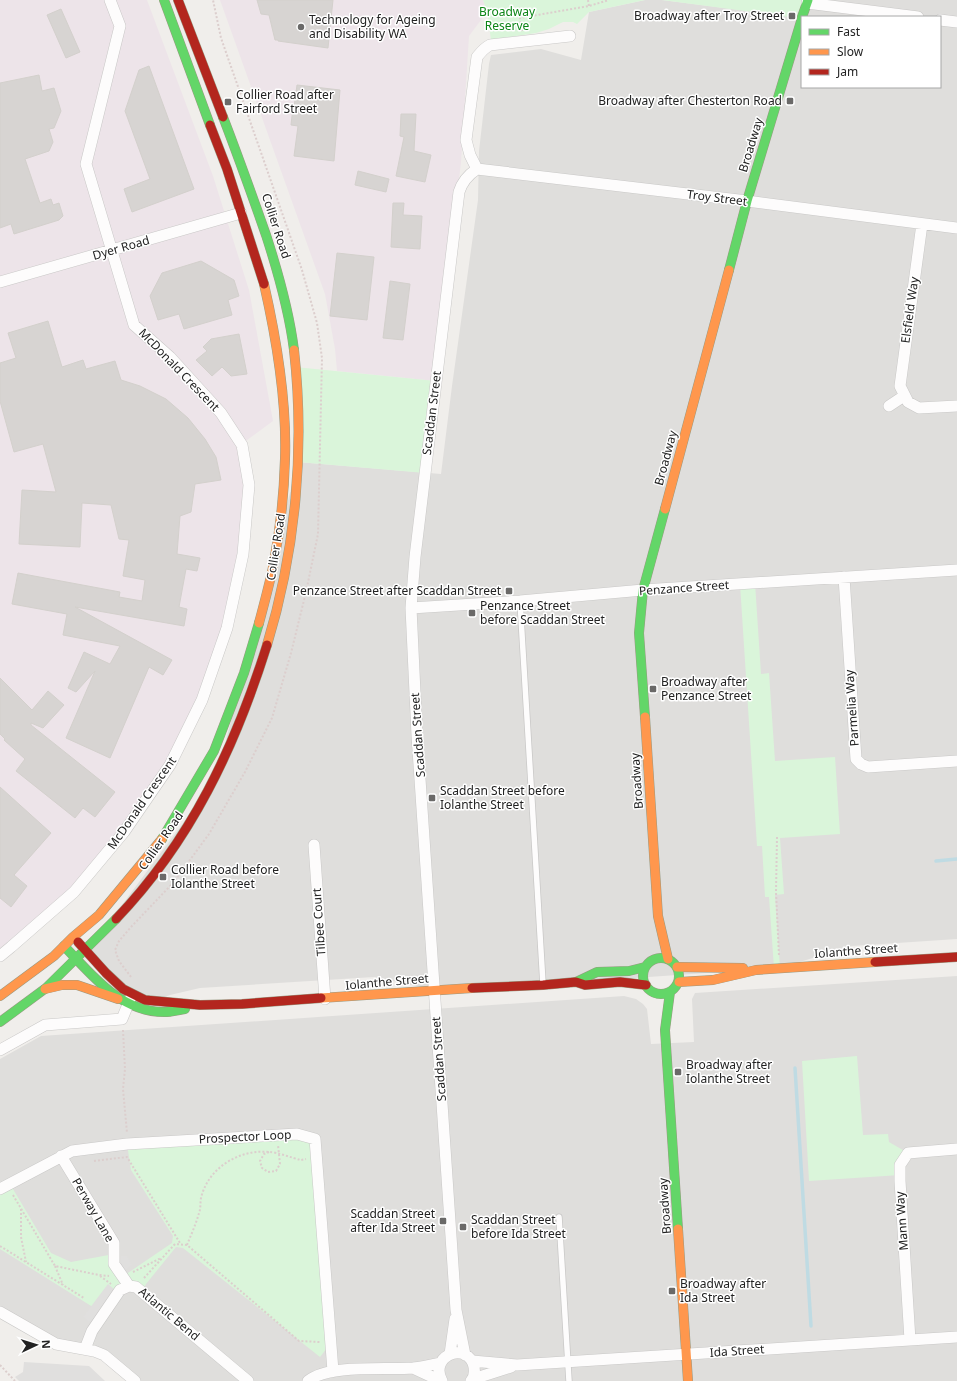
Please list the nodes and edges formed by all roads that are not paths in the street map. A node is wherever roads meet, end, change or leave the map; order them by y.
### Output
1 (110, 0) edge
2 (164, 0) edge
3 (178, 0) edge
4 (807, 2) edge
5 (802, 16) edge
6 (911, 16) edge
7 (801, 20) edge
8 (941, 20) edge
9 (957, 22) edge
10 (570, 36) dead end
11 (477, 169) junction
12 (747, 201) junction
13 (241, 213) junction
14 (922, 224) junction
15 (957, 228) edge
16 (112, 250) junction
17 (0, 282) edge
18 (904, 396) junction
19 (889, 406) dead end
20 (957, 406) edge
21 (957, 570) edge
22 (844, 577) junction
23 (643, 590) junction
24 (520, 601) junction
25 (411, 608) junction
26 (957, 761) edge
27 (314, 845) dead end
28 (658, 916) junction
29 (73, 937) junction
30 (655, 938) dead end
31 (64, 946) junction
32 (86, 949) junction
33 (0, 956) edge
34 (957, 957) edge
35 (668, 958) junction
36 (77, 959) junction
37 (650, 960) junction
38 (677, 967) junction
39 (756, 970) junction
40 (576, 982) junction
41 (679, 982) junction
42 (543, 985) junction
43 (646, 985) junction
44 (44, 989) junction
45 (435, 990) junction
46 (670, 992) junction
47 (0, 996) edge
48 (126, 999) junction
49 (324, 999) junction
50 (657, 1000) junction
51 (0, 1022) edge
52 (665, 1030) junction
53 (0, 1050) edge
54 (957, 1149) edge
55 (61, 1156) junction
56 (0, 1189) edge
57 (559, 1217) dead end
58 (128, 1288) junction
59 (456, 1310) junction
60 (0, 1312) edge
61 (957, 1337) edge
62 (910, 1340) junction
63 (85, 1349) junction
64 (450, 1354) junction
65 (686, 1354) junction
66 (469, 1358) junction
67 (568, 1361) junction
68 (440, 1363) junction
69 (517, 1365) junction
70 (413, 1368) junction
71 (333, 1371) junction
72 (472, 1380) edge
73 (135, 1381) edge
74 (248, 1381) edge
75 (308, 1381) edge
76 (442, 1381) edge
77 (569, 1381) edge
78 (688, 1381) edge

1 - 16 street, McDonald Crescent
2 - 13 street, Collier Road
3 - 32 street, Collier Road
4 - 5 street, Broadway
4 - 6 street
7 - 12 street, Broadway
8 - 9 street
10 - 11 street
11 - 12 street, Troy Street
11 - 25 street, Scaddan Street
12 - 14 street, Troy Street
12 - 23 street, Broadway
13 - 16 street, Dyer Road
13 - 29 street, Collier Road
14 - 15 street, Troy Street
14 - 18 street, Elsfield Way
16 - 17 street, Dyer Road
16 - 33 street, McDonald Crescent
18 - 19 street
18 - 20 street
21 - 22 street, Penzance Street
22 - 23 street, Penzance Street
22 - 26 street, Parmelia Way
23 - 24 street, Penzance Street
23 - 28 street, Broadway
24 - 25 street, Penzance Street
24 - 42 lane
25 - 45 street, Scaddan Street
27 - 49 street, Tilbee Court
28 - 30 street, Broadway
28 - 35 street, Broadway
29 - 31 street, Collier Road
29 - 32 street, Iolanthe Street
31 - 36 street, Iolanthe Street
31 - 47 street, Collier Road
32 - 36 street, Collier Road
32 - 48 street, Iolanthe Street
34 - 39 street, Iolanthe Street
35 - 37 street
35 - 38 street
36 - 44 street, Collier Road
36 - 48 street, Iolanthe Street
37 - 40 street, Iolanthe Street
37 - 43 street
38 - 39 street, Iolanthe Street
38 - 41 street
39 - 41 street, Iolanthe Street
40 - 42 street, Iolanthe Street
40 - 43 street, Iolanthe Street
41 - 46 street
42 - 45 street, Iolanthe Street
43 - 50 street
44 - 48 street
44 - 51 street, Collier Road
45 - 49 street, Iolanthe Street
45 - 59 street, Scaddan Street
46 - 50 street
46 - 52 street, Broadway
48 - 49 street, Iolanthe Street
48 - 53 street
50 - 52 street, Broadway
52 - 65 street, Broadway
54 - 62 street, Mann Way
55 - 56 street, Prospector Loop
55 - 58 street, Perway Lane
55 - 71 street, Prospector Loop
57 - 67 lane
58 - 63 street, Atlantic Bend
58 - 74 street, Atlantic Bend
59 - 64 street, Scaddan Street
59 - 66 street, Scaddan Street
60 - 63 street
61 - 62 street, Ida Street
62 - 65 street, Ida Street
63 - 73 street
64 - 66 street, Ida Street
64 - 68 street
65 - 67 street, Ida Street
65 - 78 street, Broadway
66 - 69 street, Ida Street
66 - 72 street, Scaddan Street
67 - 69 street, Ida Street
67 - 77 lane
68 - 70 street
68 - 76 street
69 - 72 street, Ida Street
70 - 71 street
70 - 76 street
71 - 75 street

